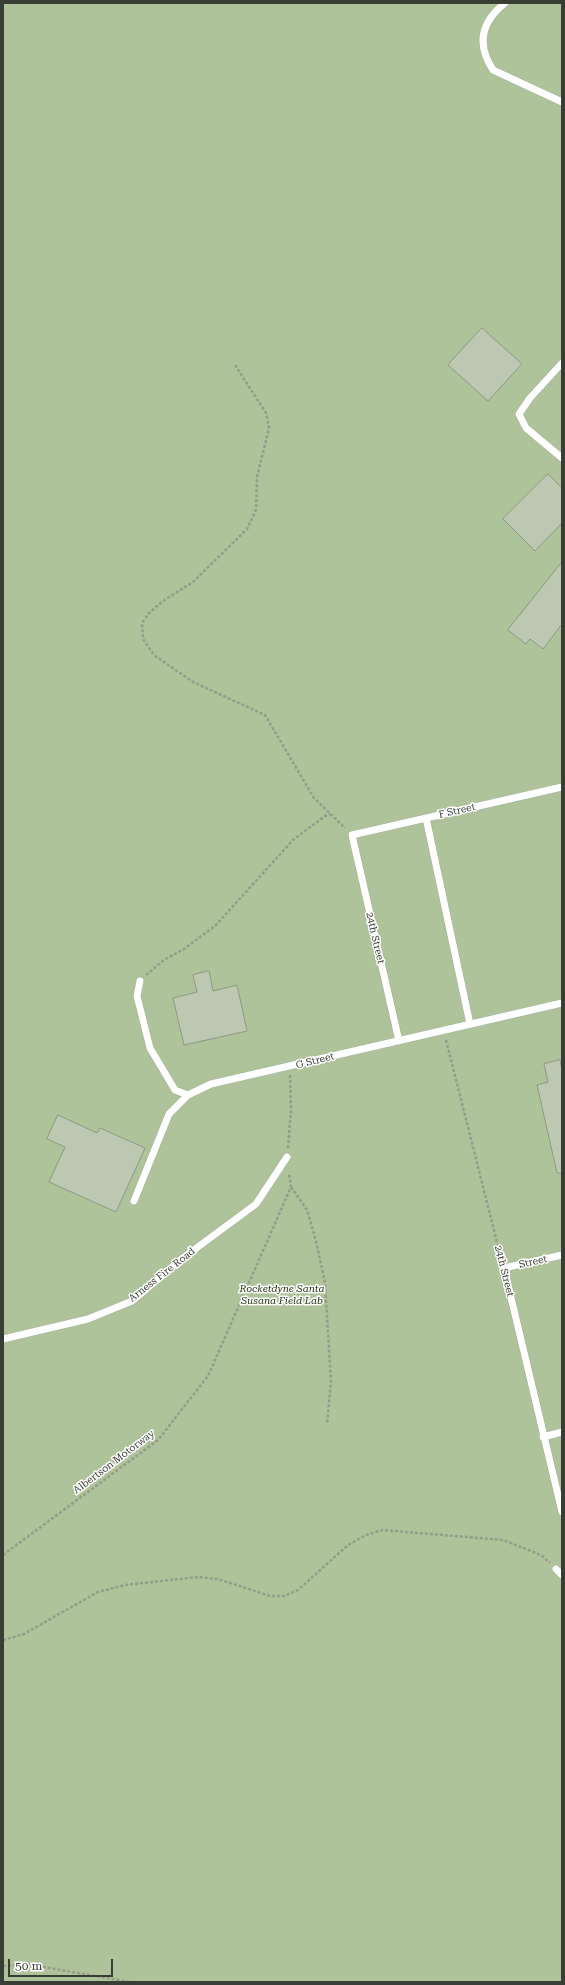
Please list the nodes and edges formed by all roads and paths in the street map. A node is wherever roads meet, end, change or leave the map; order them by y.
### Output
1 (505, 3) edge
2 (562, 102) edge
3 (562, 362) edge
4 (235, 365) dead end
5 (562, 458) edge
6 (562, 786) edge
7 (330, 814) junction
8 (426, 818) junction
9 (352, 836) junction
10 (140, 981) joint
11 (562, 1003) edge
12 (470, 1024) junction
13 (443, 1030) junction
14 (399, 1041) junction
15 (289, 1067) junction
16 (188, 1096) junction
17 (287, 1157) junction
18 (291, 1186) junction
19 (134, 1201) dead end
20 (562, 1255) edge
21 (504, 1268) junction
22 (3, 1339) edge
23 (327, 1424) dead end
24 (562, 1432) edge
25 (543, 1437) junction
26 (562, 1512) edge
27 (3, 1556) edge
28 (556, 1569) joint
29 (562, 1574) edge
30 (3, 1640) edge
31 (3, 1966) edge
32 (129, 1982) edge

1 - 2 lane
3 - 5 lane
4 - 7 path
6 - 8 lane, F Street
7 - 9 path
7 - 10 path
8 - 9 lane, F Street
8 - 12 lane
9 - 14 lane, 24th Street
10 - 16 lane
11 - 12 lane, G Street
12 - 13 lane, G Street
13 - 14 lane, G Street
13 - 21 path, 24th Street
14 - 15 lane, G Street
15 - 16 lane, G Street
15 - 17 path
16 - 19 lane, G Street
17 - 18 path
17 - 22 lane, Arness Fire Road
18 - 23 path
18 - 27 path, Albertson Motorway
20 - 21 lane, Street
21 - 25 lane, 24th Street
24 - 25 lane
25 - 26 lane, 24th Street
28 - 29 lane
28 - 30 path
31 - 32 path

